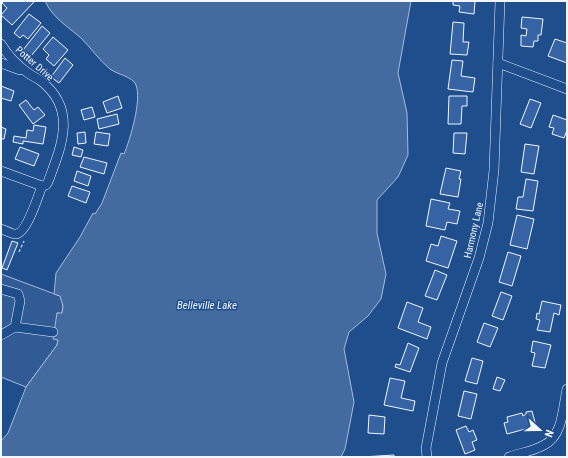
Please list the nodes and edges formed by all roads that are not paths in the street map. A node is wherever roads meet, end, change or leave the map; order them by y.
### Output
1 (500, 1) edge
2 (1, 44) edge
3 (1, 63) edge
4 (498, 63) junction
5 (27, 73) junction
6 (567, 89) edge
7 (1, 171) edge
8 (42, 186) junction
9 (1, 229) edge
10 (1, 288) edge
11 (15, 327) junction
12 (53, 332) dead end
13 (1, 336) edge
14 (567, 389) edge
15 (427, 457) edge
16 (508, 457) edge

1 - 4 street, Harmony Lane
2 - 5 street, Potter Drive
3 - 5 street
4 - 6 street
4 - 15 street, Harmony Lane
5 - 8 street, Potter Drive
7 - 8 street
8 - 9 street, Potter Drive
10 - 11 street
11 - 12 street
11 - 13 street
14 - 16 street

